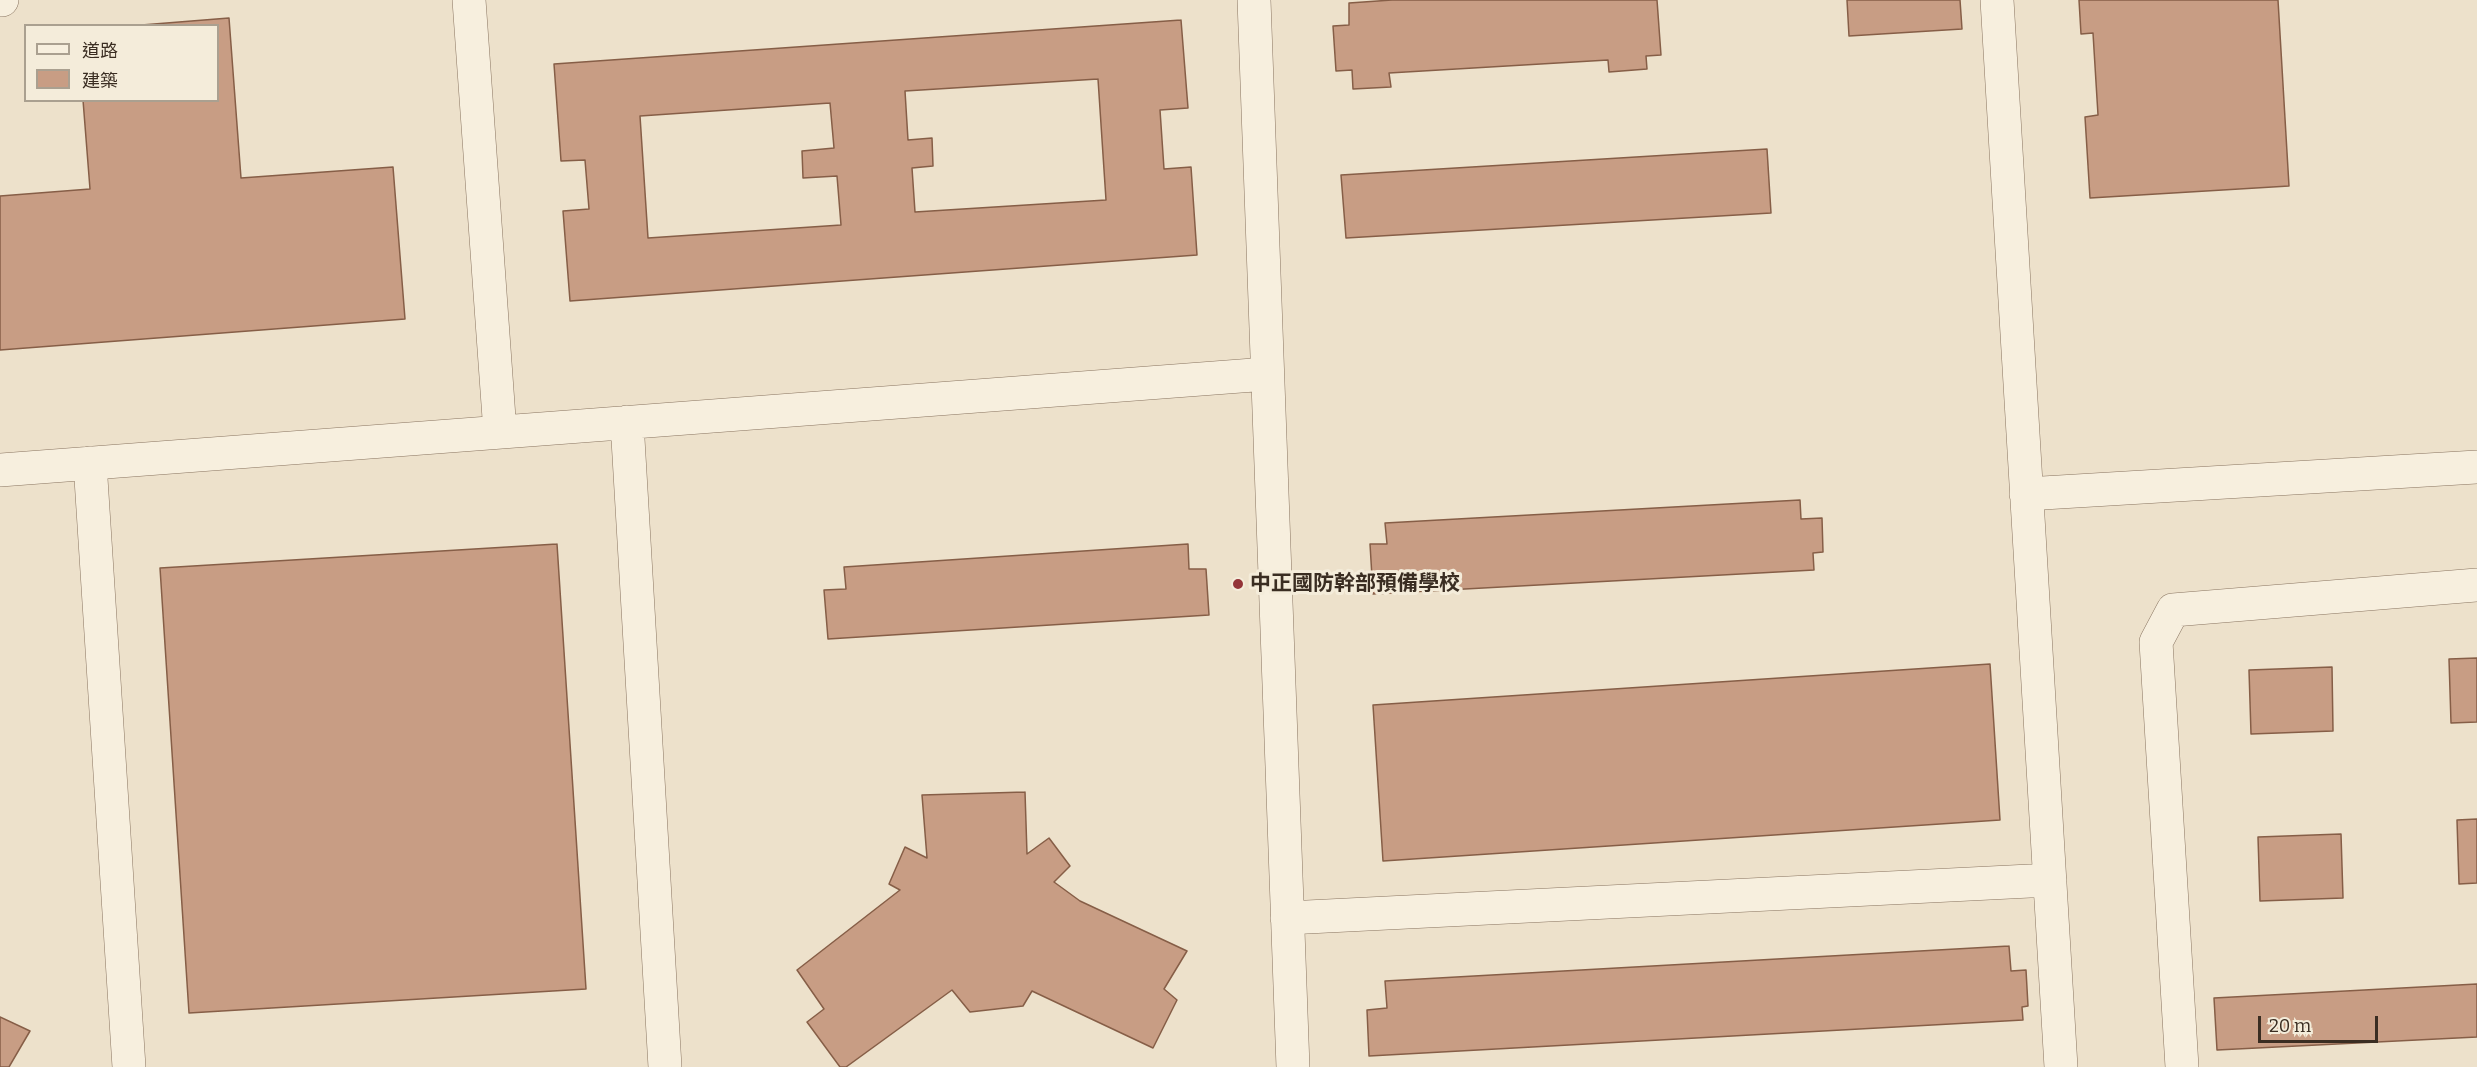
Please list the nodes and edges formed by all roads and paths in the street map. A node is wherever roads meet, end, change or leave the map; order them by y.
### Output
1 (469, 0) edge
2 (1254, 0) edge
3 (1997, 0) edge
4 (1267, 374) junction
5 (627, 422) junction
6 (500, 432) junction
7 (90, 463) junction
8 (2477, 467) edge
9 (0, 470) edge
10 (2026, 494) junction
11 (2477, 585) edge
12 (2050, 880) junction
13 (1287, 918) junction
14 (129, 1067) edge
15 (665, 1067) edge
16 (1293, 1067) edge
17 (2061, 1067) edge
18 (2182, 1067) edge

1 - 6 street
2 - 4 street
3 - 10 street
4 - 5 street
4 - 13 street
5 - 6 street
5 - 15 street
6 - 7 street
7 - 9 street
7 - 14 street
8 - 10 street
10 - 12 street
11 - 18 street
12 - 13 street
12 - 17 street
13 - 16 street

